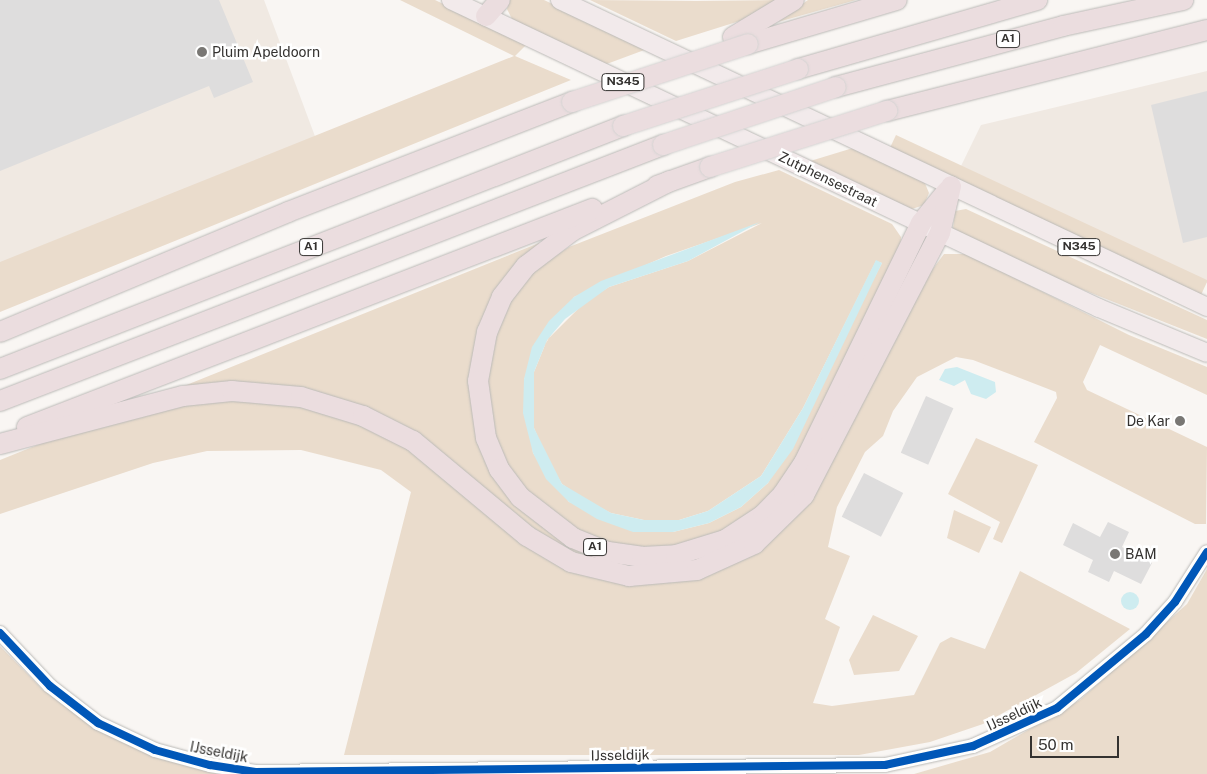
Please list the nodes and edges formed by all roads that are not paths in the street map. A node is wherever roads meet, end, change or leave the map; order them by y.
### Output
1 (451, 0) edge
2 (500, 0) edge
3 (560, 0) edge
4 (794, 0) edge
5 (897, 0) edge
6 (1037, 0) edge
7 (1182, 0) edge
8 (488, 8) edge
9 (1207, 30) edge
10 (741, 41) junction
11 (670, 181) junction
12 (951, 186) junction
13 (921, 224) junction
14 (940, 233) junction
15 (1207, 307) edge
16 (0, 332) edge
17 (1207, 353) edge
18 (0, 369) edge
19 (0, 401) edge
20 (0, 437) edge
21 (0, 444) edge
22 (1207, 552) edge
23 (0, 633) edge

1 - 8 main road, Zutphensestraat / N345
2 - 8 highway
3 - 12 main road, N345
4 - 10 highway
5 - 10 highway
6 - 18 highway, A1, bridge
7 - 19 highway, A1, bridge
8 - 13 main road, Zutphensestraat / N345
9 - 11 highway, A1, bridge
10 - 16 highway, bridge
11 - 13 highway, A1
11 - 20 highway, A1
12 - 13 highway
12 - 14 highway
12 - 15 main road, N345
13 - 14 main road, Zutphensestraat / N345
14 - 17 main road, Zutphensestraat / N345
14 - 21 highway, A1
22 - 23 street, IJsseldijk

